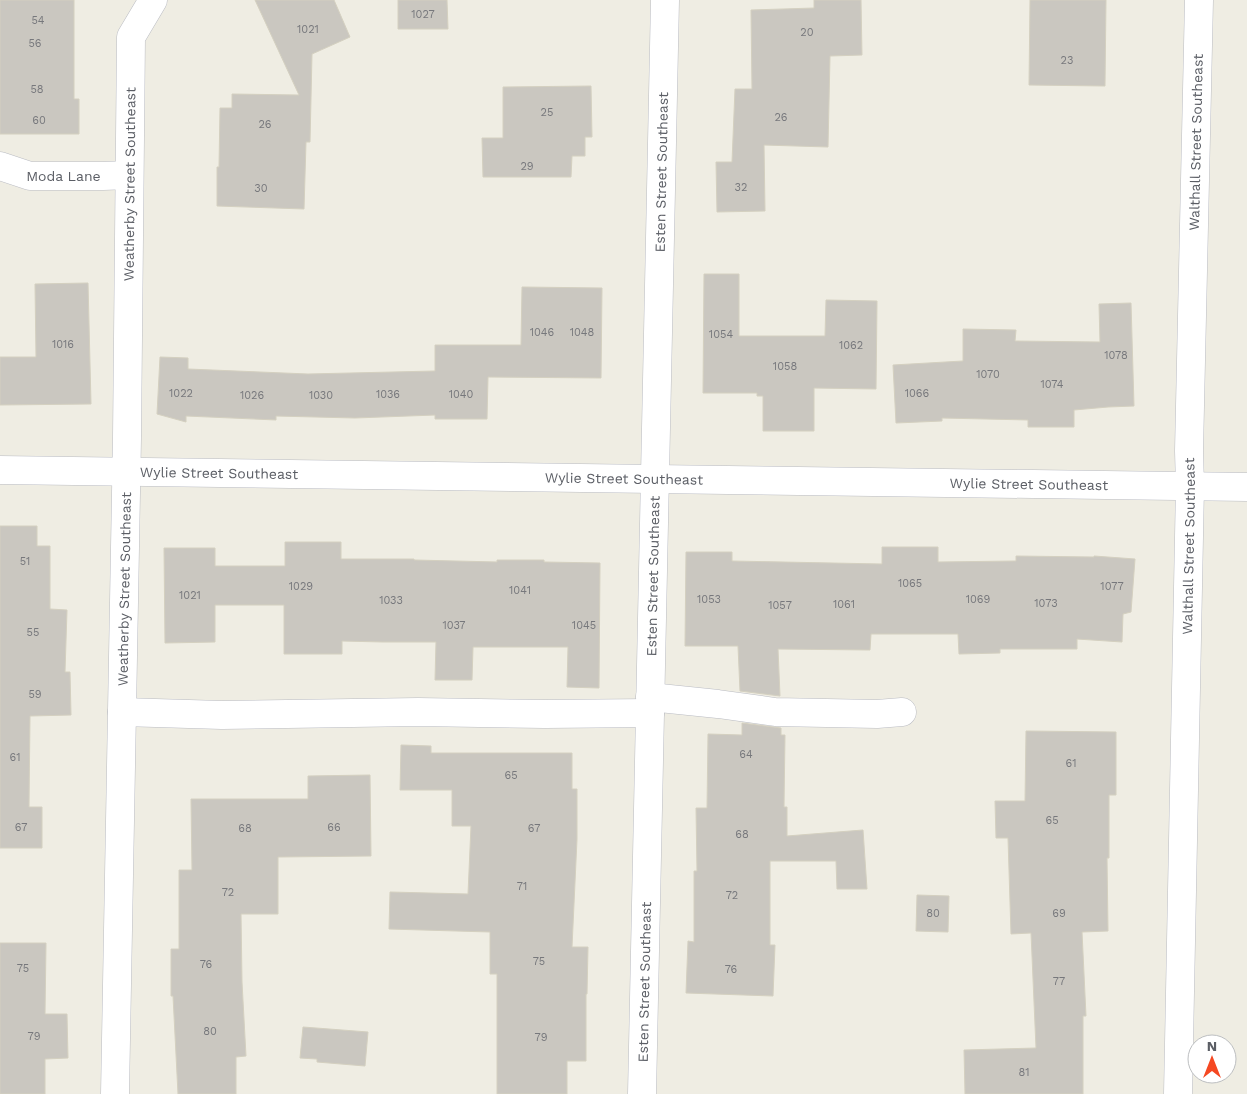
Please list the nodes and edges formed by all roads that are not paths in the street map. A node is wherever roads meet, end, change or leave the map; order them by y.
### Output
1 (153, 0) edge
2 (665, 0) edge
3 (1200, 0) edge
4 (0, 166) edge
5 (129, 175) junction
6 (0, 470) edge
7 (126, 472) junction
8 (655, 478) junction
9 (1190, 486) junction
10 (1247, 487) edge
11 (650, 705) junction
12 (122, 712) junction
13 (902, 712) dead end
14 (115, 1094) edge
15 (642, 1094) edge
16 (1178, 1094) edge

1 - 5 street, Weatherby Street Southeast
2 - 8 street, Esten Street Southeast
3 - 9 street, Walthall Street Southeast
4 - 5 street, Moda Lane
5 - 7 street, Weatherby Street Southeast
6 - 7 street, Wylie Street Southeast
7 - 8 street, Wylie Street Southeast
7 - 12 street, Weatherby Street Southeast
8 - 9 street, Wylie Street Southeast
8 - 11 street, Esten Street Southeast
9 - 10 street, Wylie Street Southeast
9 - 16 street, Walthall Street Southeast
11 - 12 street
11 - 13 street
11 - 15 street, Esten Street Southeast
12 - 14 street, Weatherby Street Southeast

